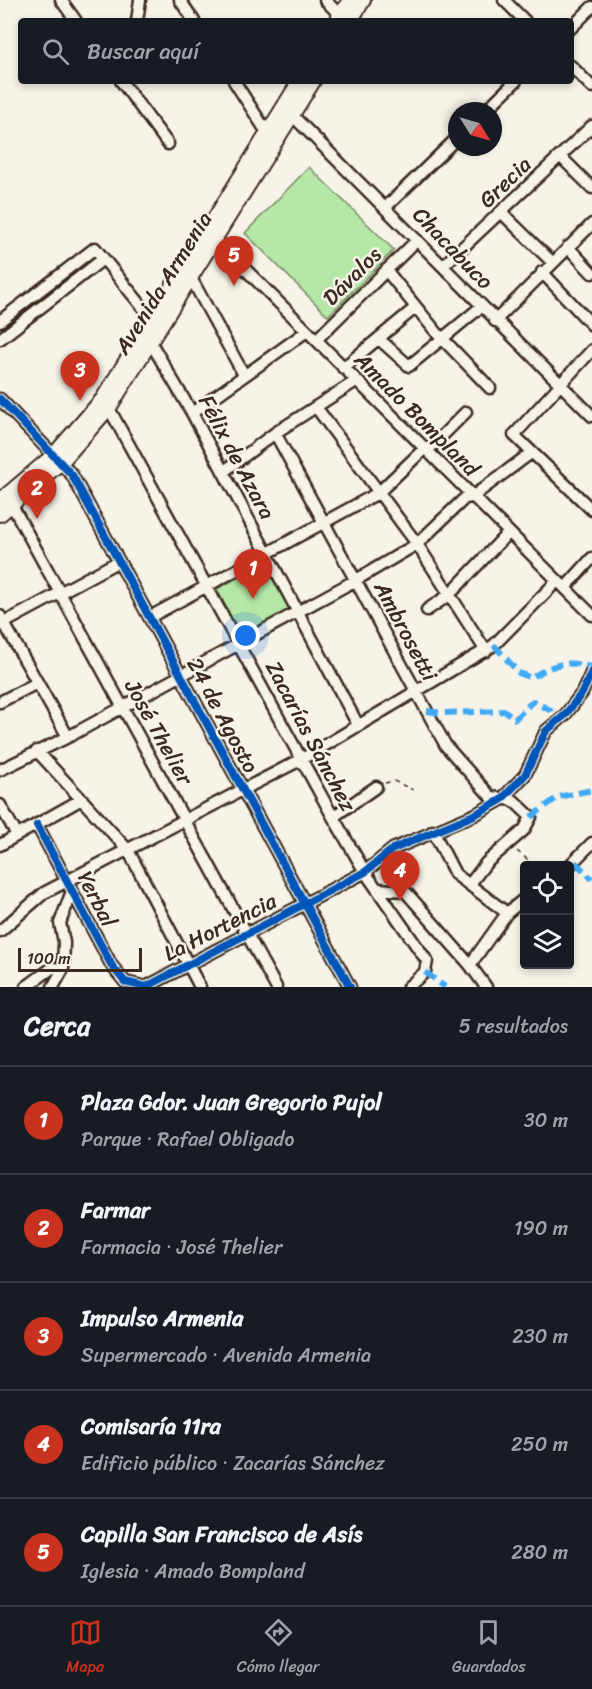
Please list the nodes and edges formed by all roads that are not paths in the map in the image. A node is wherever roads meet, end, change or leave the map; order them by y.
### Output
1 (61, 0) edge
2 (140, 0) edge
3 (180, 0) edge
4 (324, 0) edge
5 (350, 0) edge
6 (363, 0) edge
7 (504, 0) edge
8 (592, 7) edge
9 (74, 18) edge
10 (137, 18) edge
11 (192, 18) edge
12 (341, 18) edge
13 (344, 18) edge
14 (345, 18) edge
15 (522, 18) edge
16 (574, 25) edge
17 (574, 69) edge
18 (123, 84) edge
19 (236, 84) edge
20 (299, 84) edge
21 (310, 84) edge
22 (513, 84) edge
23 (592, 87) edge
24 (494, 102) edge
25 (288, 111) junction
26 (592, 126) edge
27 (273, 136) junction
28 (168, 144) dead end
29 (448, 147) edge
30 (560, 156) junction
31 (592, 188) edge
32 (386, 207) junction
33 (502, 213) junction
34 (592, 224) edge
35 (212, 235) junction
36 (417, 240) junction
37 (568, 247) junction
38 (104, 259) junction
39 (553, 263) junction
40 (443, 266) junction
41 (386, 270) junction
42 (542, 272) junction
43 (592, 273) edge
44 (186, 276) junction
45 (482, 306) junction
46 (415, 308) junction
47 (153, 320) junction
48 (0, 321) edge
49 (495, 321) junction
50 (592, 322) edge
51 (306, 331) junction
52 (0, 339) edge
53 (379, 339) junction
54 (316, 340) junction
55 (443, 340) junction
56 (151, 343) junction
57 (592, 350) edge
58 (343, 368) junction
59 (244, 375) junction
60 (356, 381) junction
61 (559, 385) junction
62 (490, 388) dead end
63 (0, 399) edge
64 (106, 402) junction
65 (316, 408) junction
66 (466, 412) dead end
67 (192, 413) junction
68 (592, 416) edge
69 (275, 433) junction
70 (425, 450) junction
71 (531, 453) junction
72 (58, 458) junction
73 (224, 472) junction
74 (378, 493) junction
75 (472, 497) junction
76 (6, 501) edge
77 (592, 510) edge
78 (0, 514) edge
79 (326, 523) junction
80 (508, 533) junction
81 (417, 544) junction
82 (267, 554) junction
83 (592, 558) edge
84 (119, 561) junction
85 (356, 580) junction
86 (561, 584) junction
87 (208, 586) junction
88 (61, 593) junction
89 (449, 595) junction
90 (427, 610) dead end
91 (298, 611) junction
92 (592, 615) edge
93 (150, 616) junction
94 (1, 621) edge
95 (240, 644) junction
96 (486, 651) junction
97 (592, 671) edge
98 (182, 675) junction
99 (37, 682) junction
100 (417, 693) junction
101 (0, 702) edge
102 (123, 708) junction
103 (358, 725) junction
104 (68, 737) junction
105 (37, 751) junction
106 (302, 759) junction
107 (2, 764) edge
108 (375, 787) road end
109 (243, 789) junction
110 (82, 799) junction
111 (501, 800) junction
112 (0, 805) edge
113 (333, 817) junction
114 (184, 820) junction
115 (37, 825) junction
116 (433, 831) junction
117 (17, 835) junction
118 (592, 843) edge
119 (0, 845) edge
120 (128, 850) junction
121 (574, 861) edge
122 (365, 872) junction
123 (470, 884) junction
124 (70, 886) junction
125 (379, 889) junction
126 (520, 903) edge
127 (305, 904) junction
128 (507, 913) junction
129 (0, 930) edge
130 (248, 933) junction
131 (188, 964) junction
132 (470, 965) junction
133 (63, 969) junction
134 (130, 984) joint
135 (26, 987) edge
136 (53, 987) edge
137 (200, 987) edge
138 (276, 987) edge
139 (350, 987) edge
140 (408, 987) edge
141 (486, 987) edge

1 - 9 street
2 - 10 street
3 - 11 street
4 - 12 street
5 - 13 main road
6 - 14 main road
7 - 15 street
8 - 16 street
17 - 23 street
18 - 28 street
19 - 27 street
20 - 25 main road, Avenida Armenia
21 - 25 main road, Avenida Armenia
22 - 24 street
25 - 27 main road, Avenida Armenia
25 - 32 street, Chacabuco
26 - 30 street, Grecia
27 - 35 main road, Avenida Armenia
29 - 32 street
30 - 31 street
30 - 33 street, Grecia
32 - 36 street, Chacabuco
33 - 39 street
33 - 40 street, Grecia
34 - 37 street
35 - 44 main road, Avenida Armenia
35 - 51 street, Amado Bompland
36 - 40 street, Chacabuco
36 - 41 street, Dávalos
37 - 39 street
37 - 43 street
38 - 47 street
38 - 48 street
38 - 52 street
39 - 42 street
40 - 45 street, Chacabuco
41 - 46 street
41 - 54 street, Dávalos
42 - 49 street
42 - 50 street
44 - 47 main road, Avenida Armenia
44 - 56 main road, Avenida Armenia
44 - 59 street
45 - 49 street, Chacabuco
45 - 55 street
46 - 53 street
46 - 55 street
47 - 56 street
47 - 64 main road, Avenida Armenia
49 - 61 street, Chacabuco
51 - 54 street, Amado Bompland
51 - 59 street
53 - 55 street
53 - 58 street
54 - 58 street, Amado Bompland
55 - 62 street
56 - 64 main road, Avenida Armenia
56 - 67 street, Félix de Azara
57 - 61 street
58 - 60 street, Amado Bompland
59 - 67 street
60 - 65 street
60 - 70 street, Amado Bompland
61 - 68 street, Chacabuco
61 - 71 street
63 - 72 street, 24 de Agosto
64 - 72 main road, Avenida Armenia
64 - 87 street, Zacarías Sánchez
65 - 69 street
65 - 74 street
66 - 70 street
67 - 73 street, Félix de Azara
69 - 73 street
69 - 79 street, Ambrosetti
70 - 74 street
70 - 75 street, Amado Bompland
71 - 75 street
71 - 77 street
72 - 76 main road, Avenida Armenia
72 - 84 street, 24 de Agosto
73 - 82 street, Félix de Azara
74 - 79 street
74 - 81 street
75 - 80 street, Amado Bompland
75 - 81 street
76 - 78 main road, Avenida Armenia
76 - 88 street, José Thelier
79 - 82 street
79 - 85 street, Ambrosetti
80 - 86 street, Amado Bompland
80 - 89 street
81 - 85 street
81 - 89 street
82 - 87 street
82 - 91 street, Félix de Azara
83 - 86 street
84 - 88 street
84 - 93 street, 24 de Agosto
85 - 91 street
85 - 100 street, Ambrosetti
86 - 92 street, Amado Bompland
86 - 96 street
87 - 93 street
87 - 95 street, Zacarías Sánchez
88 - 94 street
88 - 102 street, José Thelier
89 - 90 street
89 - 96 street
91 - 95 street
91 - 103 street, Félix de Azara
93 - 98 street, 24 de Agosto
94 - 99 street
95 - 98 street
95 - 106 street, Zacarías Sánchez
96 - 100 street
97 - 111 street, La Hortencia
98 - 102 street
98 - 109 street, 24 de Agosto
99 - 101 street
99 - 104 street
100 - 103 street
100 - 111 street, Ambrosetti
102 - 104 street
102 - 114 street, José Thelier
103 - 106 street
104 - 105 street
105 - 107 street
105 - 110 street
106 - 109 street
106 - 113 street, Zacarías Sánchez
108 - 113 street
109 - 114 street
109 - 127 street, 24 de Agosto
110 - 115 street
110 - 120 street
111 - 116 street, La Hortencia
111 - 123 street, Ambrosetti
112 - 117 street
113 - 122 street, Zacarías Sánchez
114 - 120 street
114 - 130 street, José Thelier
115 - 117 street
115 - 124 street, Yerbal
116 - 122 street, La Hortencia
116 - 123 street
117 - 119 street
118 - 121 street
120 - 124 street
120 - 131 street
122 - 125 street, Zacarías Sánchez
122 - 127 street, La Hortencia
123 - 128 street
124 - 129 street
124 - 133 street
124 - 134 street, Yerbal
125 - 132 street
125 - 140 street, Zacarías Sánchez
126 - 128 street
127 - 130 street, La Hortencia
127 - 139 street, 24 de Agosto
128 - 132 street
130 - 131 street, La Hortencia
130 - 138 street, José Thelier
131 - 134 street, La Hortencia
131 - 137 street
132 - 141 street
133 - 135 street
133 - 136 street

